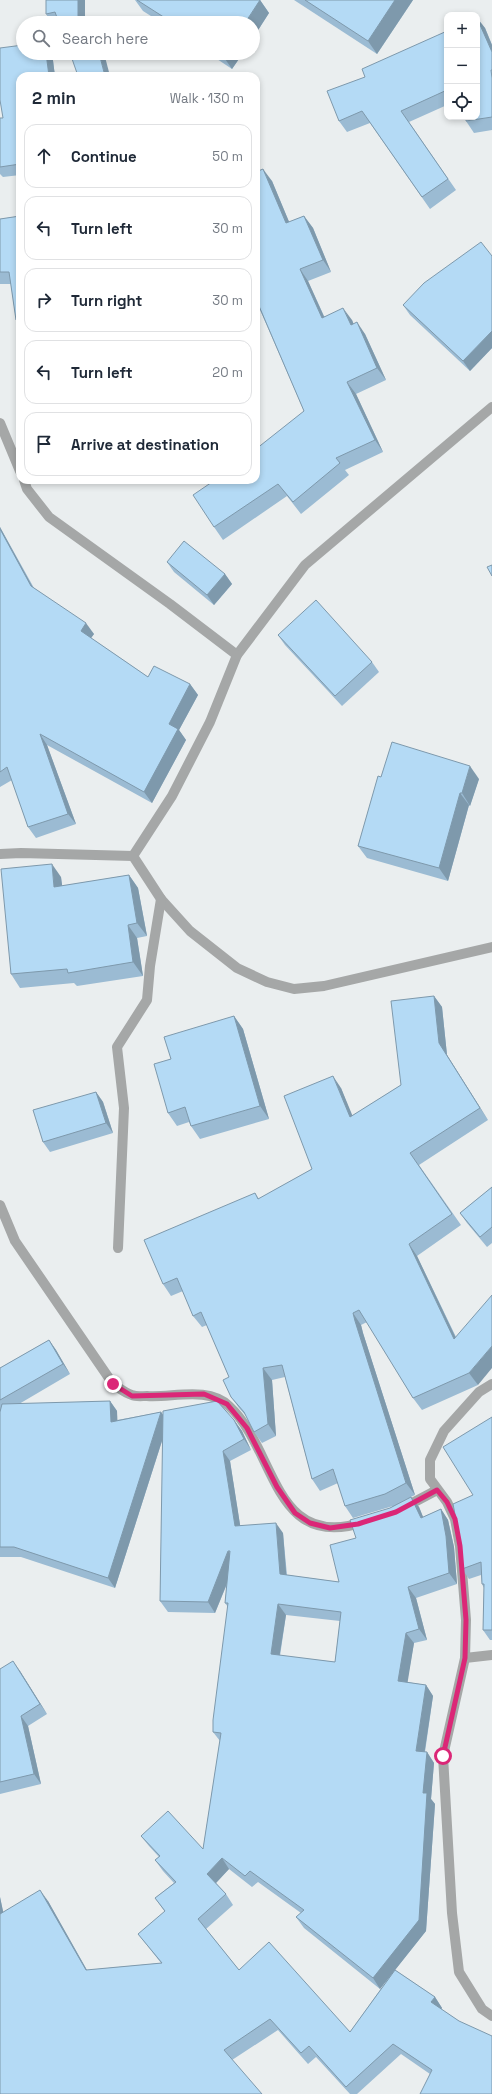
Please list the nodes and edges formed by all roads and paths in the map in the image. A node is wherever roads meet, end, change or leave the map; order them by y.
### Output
1 (492, 406) edge
2 (0, 423) edge
3 (16, 461) edge
4 (25, 484) edge
5 (236, 655) junction
6 (0, 854) edge
7 (133, 856) junction
8 (161, 899) junction
9 (492, 947) edge
10 (0, 1205) edge
11 (118, 1248) dead end
12 (492, 1384) edge
13 (437, 1490) junction
14 (396, 1512) edge
15 (373, 1519) edge
16 (492, 1655) edge
17 (465, 1658) junction
18 (492, 2016) edge

1 - 5 street
2 - 3 street
4 - 5 street
5 - 7 street
6 - 7 street
7 - 8 street
8 - 9 street
8 - 11 street
10 - 15 street
12 - 13 street
13 - 14 street
13 - 17 street
16 - 17 street
17 - 18 street

